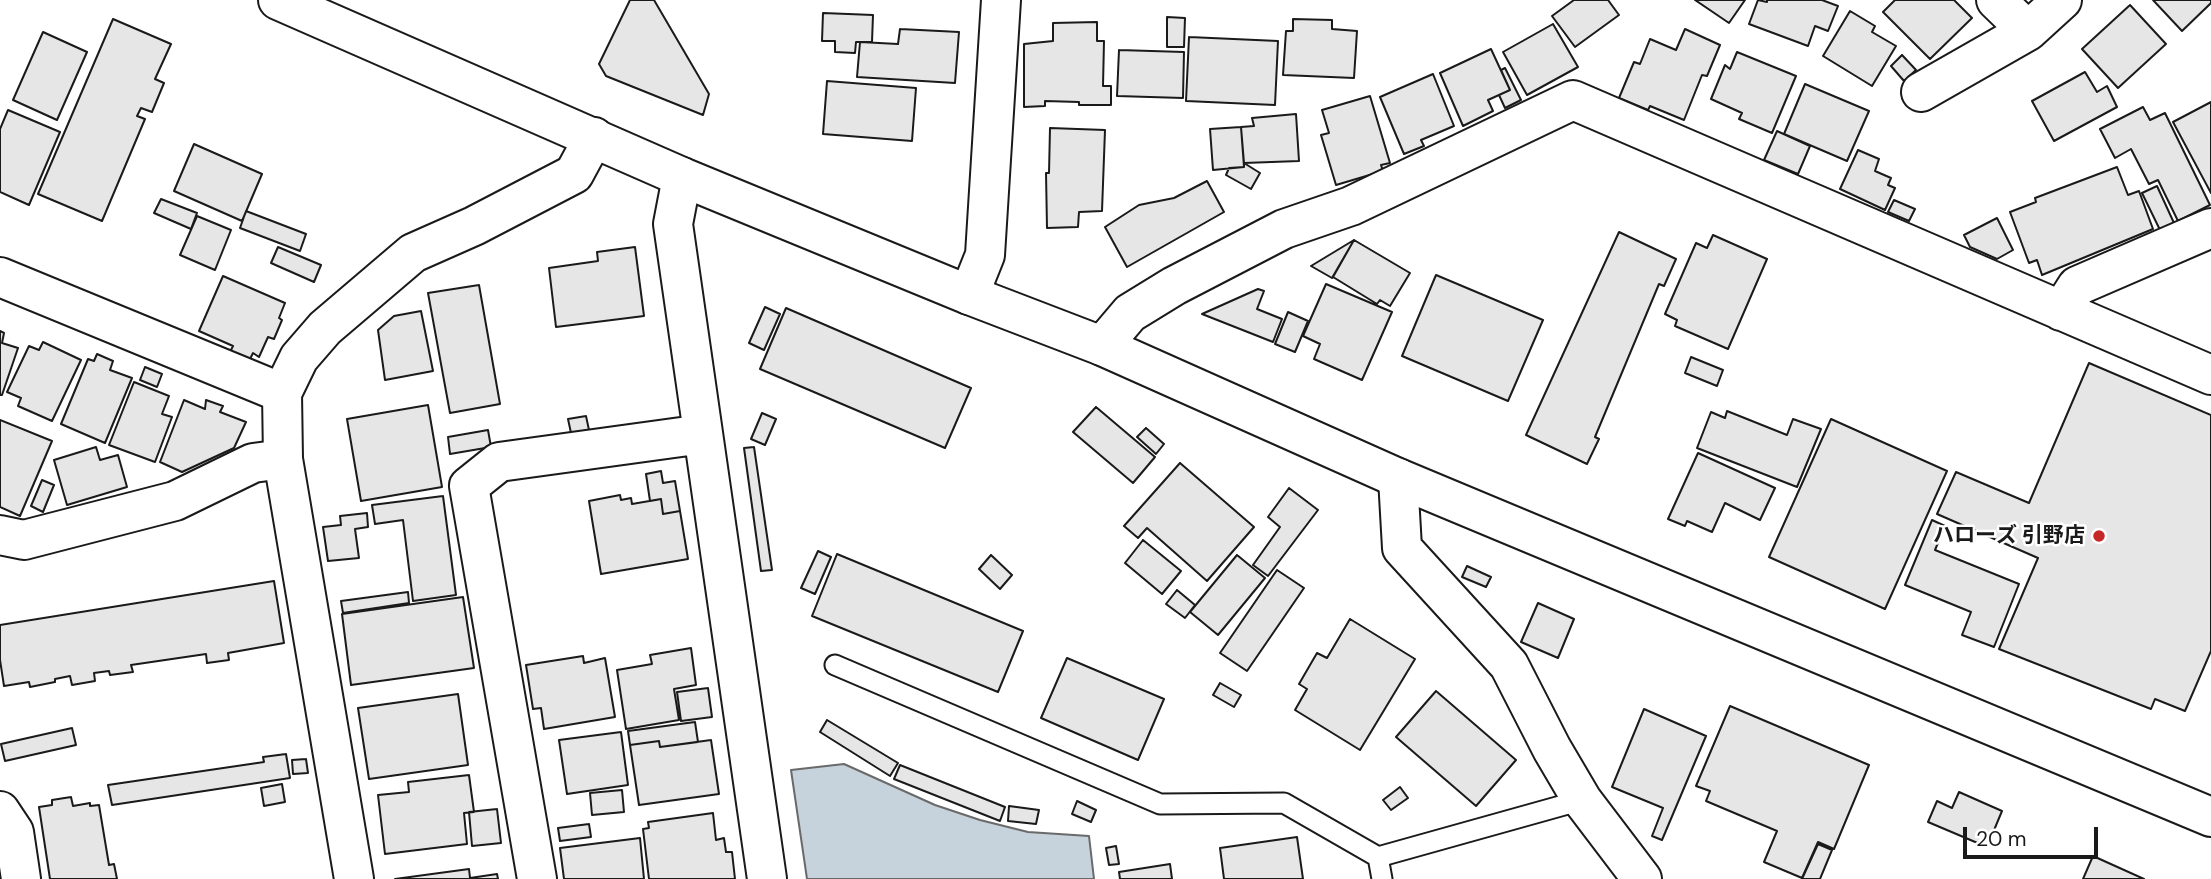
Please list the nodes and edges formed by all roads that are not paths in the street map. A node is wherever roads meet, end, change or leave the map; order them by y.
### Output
1 (278, 0) edge
2 (1001, 0) edge
3 (1996, 0) edge
4 (2062, 0) edge
5 (2028, 31) junction
6 (1921, 92) dead end
7 (594, 137) junction
8 (682, 177) junction
9 (2211, 228) edge
10 (0, 277) edge
11 (969, 295) junction
12 (2062, 311) junction
13 (1102, 346) junction
14 (2211, 375) edge
15 (282, 393) junction
16 (703, 434) junction
17 (283, 459) junction
18 (1398, 478) junction
19 (0, 535) edge
20 (835, 665) dead end
21 (1581, 800) junction
22 (0, 811) edge
23 (2211, 817) edge
24 (1378, 857) junction
25 (21, 879) edge
26 (354, 879) edge
27 (537, 879) edge
28 (767, 879) edge
29 (1382, 879) edge
30 (1642, 879) edge

1 - 7 street
2 - 11 street
3 - 5 street
4 - 5 street
5 - 6 street
7 - 8 street
7 - 15 street
8 - 11 street
8 - 16 street
9 - 12 street
10 - 15 street
11 - 13 street
12 - 13 street
12 - 14 street
13 - 18 street
15 - 17 street
16 - 27 street
16 - 28 street
17 - 19 street
17 - 26 street
18 - 21 street
18 - 23 street
20 - 24 lane
21 - 24 lane
21 - 30 street
22 - 25 street
24 - 29 lane

